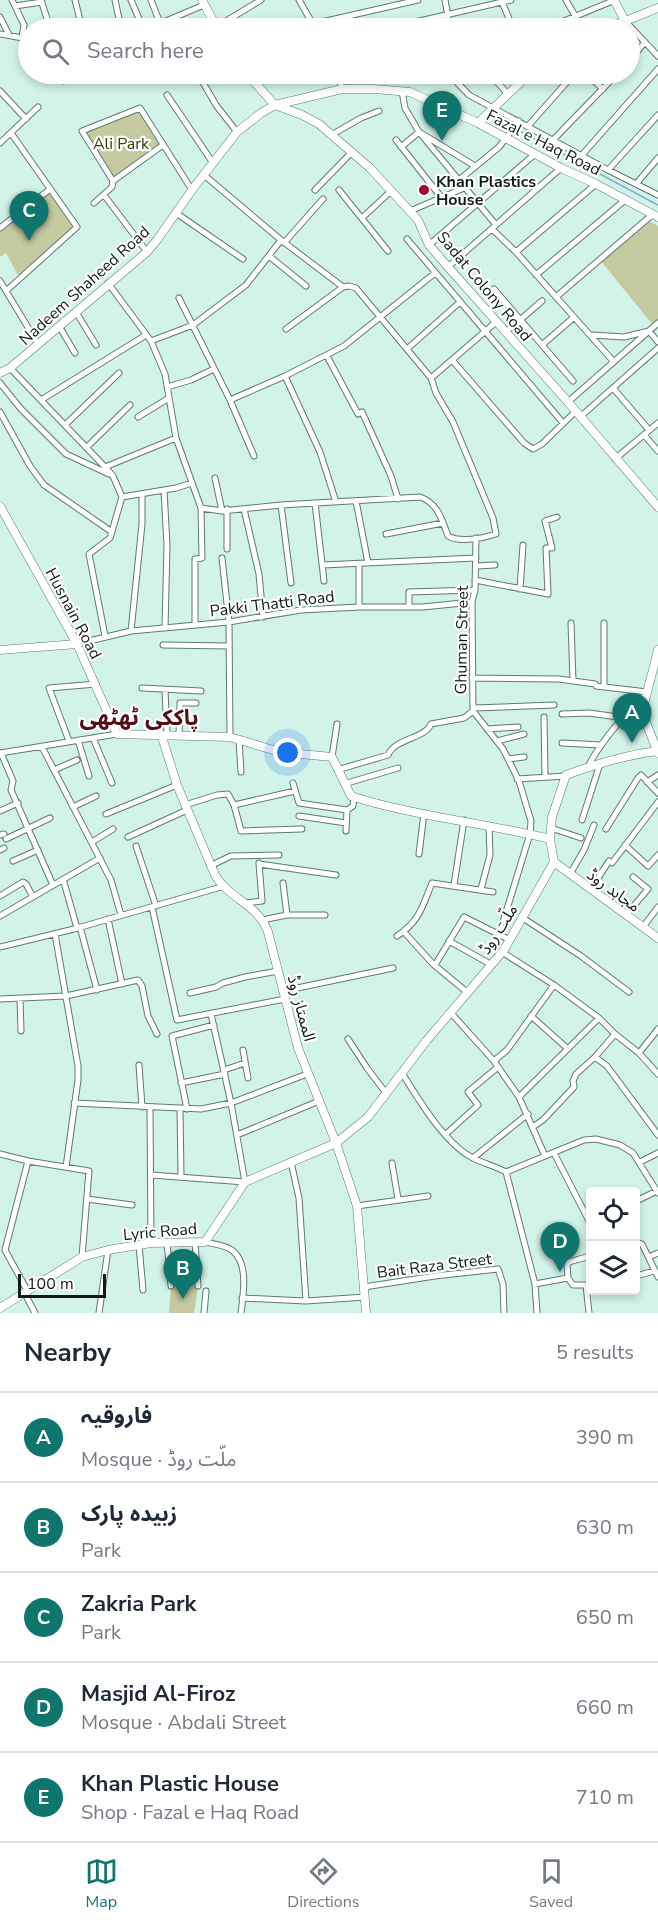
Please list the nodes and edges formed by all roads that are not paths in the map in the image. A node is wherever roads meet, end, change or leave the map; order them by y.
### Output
1 (12, 0) edge
2 (75, 0) edge
3 (115, 0) edge
4 (131, 0) edge
5 (152, 0) edge
6 (261, 0) edge
7 (299, 0) edge
8 (418, 0) edge
9 (445, 0) edge
10 (511, 0) edge
11 (566, 0) edge
12 (615, 0) edge
13 (41, 1) edge
14 (203, 2) edge
15 (493, 2) edge
16 (502, 2) junction
17 (15, 6) junction
18 (658, 8) edge
19 (448, 16) junction
20 (575, 16) junction
21 (0, 17) edge
22 (21, 18) edge
23 (47, 18) edge
24 (80, 18) edge
25 (119, 18) edge
26 (139, 18) edge
27 (158, 18) edge
28 (170, 18) edge
29 (211, 18) edge
30 (232, 18) edge
31 (309, 18) edge
32 (346, 18) edge
33 (440, 18) edge
34 (509, 18) edge
35 (570, 18) edge
36 (624, 18) edge
37 (633, 18) edge
38 (0, 34) edge
39 (9, 35) junction
40 (18, 37) edge
41 (640, 37) edge
42 (645, 42) junction
43 (640, 48) edge
44 (658, 56) edge
45 (658, 69) edge
46 (204, 84) edge
47 (256, 84) edge
48 (341, 84) edge
49 (459, 84) edge
50 (499, 84) edge
51 (517, 84) edge
52 (565, 84) edge
53 (597, 84) edge
54 (608, 84) edge
55 (342, 89) junction
56 (603, 89) junction
57 (402, 90) junction
58 (0, 91) edge
59 (507, 93) junction
60 (167, 95) dead end
61 (275, 105) junction
62 (38, 107) dead end
63 (494, 108) junction
64 (379, 111) dead end
65 (658, 115) edge
66 (26, 119) junction
67 (519, 121) junction
68 (478, 123) junction
69 (528, 126) junction
70 (237, 132) junction
71 (419, 132) junction
72 (10, 133) junction
73 (333, 134) junction
74 (507, 139) junction
75 (553, 140) junction
76 (396, 141) dead end
77 (0, 143) edge
78 (163, 145) junction
79 (401, 147) junction
80 (352, 152) junction
81 (535, 153) junction
82 (582, 156) junction
83 (658, 158) edge
84 (213, 163) junction
85 (475, 166) junction
86 (561, 168) junction
87 (608, 170) junction
88 (204, 175) junction
89 (459, 180) junction
90 (113, 181) junction
91 (596, 184) junction
92 (636, 184) junction
93 (464, 188) junction
94 (50, 189) junction
95 (192, 190) junction
96 (315, 190) dead end
97 (339, 190) dead end
98 (391, 191) junction
99 (104, 195) junction
100 (658, 195) edge
101 (441, 197) junction
102 (323, 199) dead end
103 (625, 200) junction
104 (94, 203) dead end
105 (477, 203) junction
106 (410, 211) junction
107 (176, 213) junction
108 (656, 216) edge
109 (362, 218) junction
110 (494, 227) junction
111 (0, 228) edge
112 (407, 239) dead end
113 (283, 242) junction
114 (429, 245) junction
115 (388, 251) dead end
116 (147, 252) junction
117 (516, 252) junction
118 (269, 256) junction
119 (243, 259) dead end
120 (448, 267) junction
121 (435, 273) junction
122 (536, 275) junction
123 (0, 281) edge
124 (108, 283) junction
125 (306, 286) dead end
126 (343, 287) junction
127 (494, 289) dead end
128 (6, 291) junction
129 (556, 297) junction
130 (178, 298) dead end
131 (542, 301) dead end
132 (460, 302) junction
133 (76, 312) junction
134 (381, 318) junction
135 (573, 318) junction
136 (520, 320) junction
137 (496, 322) junction
138 (658, 323) edge
139 (193, 325) junction
140 (59, 326) junction
141 (286, 328) dead end
142 (649, 331) junction
143 (485, 332) junction
144 (506, 333) junction
145 (146, 335) junction
146 (592, 335) junction
147 (151, 341) junction
148 (658, 342) edge
149 (38, 344) junction
150 (96, 345) dead end
151 (542, 345) junction
152 (658, 348) edge
153 (406, 349) junction
154 (75, 353) dead end
155 (327, 356) junction
156 (452, 360) junction
157 (614, 362) junction
158 (10, 368) junction
159 (214, 369) junction
160 (119, 373) dead end
161 (0, 374) edge
162 (285, 376) junction
163 (431, 378) junction
164 (573, 381) dead end
165 (0, 383) edge
166 (167, 387) junction
167 (613, 388) junction
168 (169, 398) junction
169 (41, 400) junction
170 (230, 400) junction
171 (568, 402) junction
172 (130, 405) dead end
173 (0, 412) edge
174 (578, 414) junction
175 (138, 417) dead end
176 (562, 423) junction
177 (658, 423) edge
178 (65, 425) junction
179 (649, 430) junction
180 (644, 435) junction
181 (176, 438) junction
182 (87, 447) junction
183 (658, 451) edge
184 (254, 456) dead end
185 (615, 459) junction
186 (105, 467) junction
187 (113, 476) junction
188 (215, 478) dead end
189 (192, 483) junction
190 (164, 490) junction
191 (142, 494) junction
192 (122, 497) junction
193 (398, 499) junction
194 (356, 501) junction
195 (336, 502) junction
196 (315, 503) junction
197 (281, 505) junction
198 (0, 507) edge
199 (658, 507) edge
200 (201, 508) junction
201 (244, 509) junction
202 (225, 510) junction
203 (557, 517) dead end
204 (443, 524) junction
205 (111, 532) junction
206 (386, 534) dead end
207 (476, 538) junction
208 (523, 545) dead end
209 (227, 549) dead end
210 (222, 558) dead end
211 (476, 558) junction
212 (368, 563) junction
213 (359, 564) junction
214 (322, 565) junction
215 (495, 565) dead end
216 (476, 566) junction
217 (475, 580) junction
218 (324, 581) dead end
219 (291, 583) dead end
220 (520, 589) junction
221 (475, 590) junction
222 (472, 603) junction
223 (409, 606) junction
224 (359, 607) junction
225 (263, 617) junction
226 (229, 622) junction
227 (571, 623) dead end
228 (604, 623) dead end
229 (195, 625) junction
230 (165, 628) junction
231 (130, 631) junction
232 (105, 636) junction
233 (77, 644) junction
234 (164, 645) dead end
235 (229, 646) junction
236 (0, 650) edge
237 (658, 650) edge
238 (472, 678) junction
239 (573, 681) junction
240 (96, 684) junction
241 (604, 687) junction
242 (142, 688) dead end
243 (165, 690) junction
244 (201, 691) dead end
245 (647, 692) junction
246 (196, 703) dead end
247 (554, 705) dead end
248 (473, 709) junction
249 (642, 712) junction
250 (562, 714) dead end
251 (544, 717) dead end
252 (625, 718) junction
253 (337, 724) dead end
254 (518, 728) dead end
255 (487, 729) junction
256 (117, 734) junction
257 (164, 734) junction
258 (524, 734) dead end
259 (179, 735) junction
260 (230, 737) junction
261 (93, 738) junction
262 (78, 740) junction
263 (239, 740) junction
264 (69, 741) junction
265 (497, 741) junction
266 (562, 743) dead end
267 (601, 744) junction
268 (42, 747) junction
269 (658, 752) edge
270 (1, 753) edge
271 (332, 757) junction
272 (524, 757) dead end
273 (508, 759) junction
274 (77, 760) dead end
275 (600, 764) junction
276 (588, 766) junction
277 (398, 768) dead end
278 (54, 770) junction
279 (337, 770) junction
280 (241, 772) dead end
281 (658, 775) edge
282 (89, 776) dead end
283 (566, 776) junction
284 (545, 777) junction
285 (517, 779) junction
286 (647, 782) junction
287 (112, 783) dead end
288 (294, 783) dead end
289 (344, 784) junction
290 (177, 785) junction
291 (295, 791) junction
292 (658, 793) edge
293 (96, 796) dead end
294 (354, 797) junction
295 (658, 802) edge
296 (18, 803) junction
297 (234, 805) junction
298 (73, 807) junction
299 (186, 807) junction
300 (347, 810) junction
301 (0, 811) edge
302 (424, 813) junction
303 (106, 814) dead end
304 (299, 816) dead end
305 (50, 818) dead end
306 (464, 820) junction
307 (582, 820) dead end
308 (346, 823) junction
309 (489, 825) junction
310 (594, 825) dead end
311 (29, 828) junction
312 (551, 828) junction
313 (113, 829) dead end
314 (303, 829) dead end
315 (606, 829) dead end
316 (346, 831) dead end
317 (530, 834) junction
318 (3, 836) edge
319 (128, 837) dead end
320 (550, 838) junction
321 (580, 838) dead end
322 (92, 843) junction
323 (625, 845) junction
324 (136, 846) dead end
325 (38, 850) junction
326 (418, 854) dead end
327 (258, 855) junction
328 (279, 855) dead end
329 (658, 855) edge
330 (100, 858) junction
331 (13, 861) dead end
332 (554, 862) junction
333 (259, 864) junction
334 (210, 866) junction
335 (336, 874) dead end
336 (570, 874) junction
337 (633, 877) dead end
338 (63, 879) junction
339 (283, 883) dead end
340 (53, 885) junction
341 (454, 885) junction
342 (221, 887) junction
343 (482, 889) junction
344 (591, 889) junction
345 (493, 892) dead end
346 (0, 896) edge
347 (33, 897) junction
348 (245, 903) junction
349 (154, 906) junction
350 (658, 907) edge
351 (122, 915) junction
352 (287, 915) junction
353 (325, 915) dead end
354 (626, 915) junction
355 (0, 916) edge
356 (523, 918) junction
357 (108, 919) junction
358 (262, 920) junction
359 (503, 922) dead end
360 (643, 927) junction
361 (79, 928) junction
362 (404, 932) junction
363 (55, 934) junction
364 (397, 936) dead end
365 (658, 939) edge
366 (510, 940) junction
367 (449, 941) junction
368 (0, 947) edge
369 (502, 952) junction
370 (492, 965) junction
371 (435, 966) junction
372 (393, 968) dead end
373 (278, 971) junction
374 (122, 984) junction
375 (554, 985) junction
376 (97, 990) junction
377 (630, 992) dead end
378 (190, 993) dead end
379 (468, 993) junction
380 (284, 995) junction
381 (66, 996) junction
382 (0, 999) edge
383 (20, 999) junction
384 (451, 1013) junction
385 (211, 1014) junction
386 (531, 1016) junction
387 (599, 1018) junction
388 (214, 1025) junction
389 (658, 1029) edge
390 (21, 1031) dead end
391 (157, 1034) dead end
392 (615, 1034) junction
393 (348, 1039) dead end
394 (568, 1049) junction
395 (243, 1050) dead end
396 (639, 1053) junction
397 (595, 1057) junction
398 (494, 1061) junction
399 (245, 1063) junction
400 (139, 1065) dead end
401 (498, 1067) junction
402 (657, 1071) edge
403 (224, 1072) junction
404 (402, 1073) junction
405 (307, 1074) junction
406 (248, 1078) dead end
407 (181, 1083) junction
408 (386, 1093) junction
409 (519, 1097) junction
410 (319, 1101) junction
411 (231, 1102) junction
412 (74, 1103) junction
413 (142, 1107) junction
414 (150, 1108) junction
415 (183, 1109) junction
416 (528, 1114) junction
417 (534, 1126) junction
418 (446, 1134) junction
419 (237, 1135) junction
420 (658, 1135) edge
421 (336, 1143) junction
422 (658, 1153) edge
423 (0, 1154) edge
424 (554, 1154) junction
425 (545, 1156) junction
426 (473, 1158) junction
427 (28, 1161) junction
428 (291, 1162) junction
429 (640, 1162) junction
430 (392, 1163) dead end
431 (66, 1167) junction
432 (506, 1172) junction
433 (151, 1175) junction
434 (181, 1176) junction
435 (245, 1182) junction
436 (657, 1192) edge
437 (428, 1196) dead end
438 (87, 1199) junction
439 (398, 1199) junction
440 (640, 1199) edge
441 (132, 1205) dead end
442 (357, 1206) junction
443 (586, 1214) edge
444 (167, 1242) junction
445 (195, 1242) junction
446 (205, 1242) junction
447 (151, 1243) junction
448 (640, 1243) edge
449 (139, 1245) junction
450 (108, 1250) junction
451 (658, 1253) edge
452 (82, 1257) junction
453 (586, 1257) edge
454 (649, 1257) junction
455 (654, 1271) junction
456 (640, 1275) edge
457 (658, 1277) edge
458 (568, 1278) junction
459 (535, 1284) junction
460 (586, 1285) edge
461 (171, 1286) dead end
462 (198, 1286) dead end
463 (364, 1287) junction
464 (143, 1290) dead end
465 (206, 1291) dead end
466 (27, 1293) junction
467 (588, 1295) edge
468 (365, 1297) junction
469 (243, 1298) junction
470 (306, 1301) junction
471 (0, 1308) edge
472 (35, 1313) edge
473 (99, 1313) edge
474 (204, 1313) edge
475 (241, 1313) edge
476 (366, 1313) edge
477 (502, 1313) edge
478 (537, 1313) edge
479 (588, 1313) edge

1 - 17 street
2 - 24 street
3 - 25 street
4 - 26 street
5 - 27 street
6 - 30 street
7 - 31 street
8 - 32 street
9 - 19 street
10 - 16 street
11 - 20 street
12 - 20 street
12 - 36 street
13 - 17 street
13 - 23 street
14 - 28 street
14 - 29 street
15 - 16 street
15 - 19 street
16 - 34 street
17 - 22 street
18 - 37 street
19 - 33 street
20 - 35 street
21 - 39 street
38 - 39 street
39 - 40 street
41 - 42 street
42 - 43 street
42 - 44 street
45 - 82 street
46 - 70 street
47 - 61 street
48 - 55 street
49 - 63 street
50 - 59 street
51 - 59 street
52 - 69 street
53 - 56 street
54 - 56 street
55 - 57 street, Fazal e Haq Road
55 - 61 street, Fazal e Haq Road
56 - 75 street
57 - 68 street, Fazal e Haq Road
57 - 71 street
58 - 66 street
59 - 63 street
60 - 84 street
61 - 70 street, Nadeem Shaheed Road
61 - 73 street, Sadat Colony Road
62 - 66 street
63 - 67 street
63 - 68 street
64 - 73 street
65 - 87 street
66 - 72 street
67 - 69 street
67 - 74 street
68 - 74 street, Fazal e Haq Road
69 - 75 street
70 - 84 street, Nadeem Shaheed Road
71 - 79 street
71 - 85 street
71 - 89 street
72 - 77 street
72 - 94 street
73 - 80 street, Sadat Colony Road
74 - 81 street, Fazal e Haq Road
74 - 85 street
75 - 82 street
76 - 79 street
78 - 90 street
78 - 90 street
78 - 95 street
79 - 101 street
80 - 96 street
80 - 98 street, Sadat Colony Road
81 - 86 street, Fazal e Haq Road
81 - 105 street
82 - 87 street
83 - 92 street
84 - 88 street, Nadeem Shaheed Road
85 - 89 street
86 - 91 street, Fazal e Haq Road
86 - 110 street
87 - 92 street
88 - 95 street, Nadeem Shaheed Road
88 - 113 street
89 - 93 street
90 - 99 street
91 - 103 street, Fazal e Haq Road
91 - 117 street
92 - 100 street
93 - 101 street
93 - 105 street
94 - 111 street
94 - 128 street
95 - 107 street, Nadeem Shaheed Road
97 - 109 street
98 - 106 street, Sadat Colony Road
98 - 109 street
99 - 104 street
99 - 116 street
101 - 106 street
102 - 113 street
103 - 108 street, Fazal e Haq Road
103 - 122 street
105 - 110 street
105 - 114 street
106 - 114 street, Sadat Colony Road
107 - 116 street, Nadeem Shaheed Road
107 - 119 street
108 - 129 street
109 - 115 street
110 - 117 street
110 - 120 street
112 - 121 street
113 - 118 street
113 - 126 street
114 - 120 street, Sadat Colony Road
116 - 124 street, Nadeem Shaheed Road
117 - 122 street
118 - 125 street
118 - 139 street
120 - 137 street, Sadat Colony Road
121 - 132 street
121 - 134 street
122 - 129 street
123 - 128 street
124 - 133 street, Nadeem Shaheed Road
124 - 145 street
126 - 134 street
126 - 141 street
127 - 136 street
128 - 149 street
129 - 135 street
130 - 139 street
131 - 136 street
132 - 143 street
132 - 153 street
133 - 140 street, Nadeem Shaheed Road
133 - 150 street
134 - 153 street
134 - 155 street
135 - 146 street
135 - 151 street
136 - 144 street
136 - 151 street
137 - 143 street
137 - 144 street, Sadat Colony Road
138 - 142 street
139 - 147 street
139 - 159 street
140 - 149 street, Nadeem Shaheed Road
140 - 154 street
142 - 146 street
142 - 148 street
142 - 157 street
143 - 156 street
143 - 176 street
144 - 171 street, Sadat Colony Road
145 - 147 street
145 - 169 street
146 - 157 street
147 - 166 street
149 - 158 street, Nadeem Shaheed Road
151 - 164 street
152 - 167 street
153 - 163 street
155 - 162 street
155 - 193 street
156 - 163 street
156 - 176 street
157 - 171 street
158 - 161 street, Nadeem Shaheed Road
158 - 169 street
159 - 166 street
159 - 170 street
160 - 178 street
162 - 170 street
162 - 195 street
163 - 207 street
165 - 187 street
166 - 168 street
167 - 174 street
167 - 179 street
168 - 175 street
168 - 181 street
169 - 178 street
170 - 184 street
171 - 174 street, Sadat Colony Road
172 - 182 street
173 - 205 street
174 - 176 street
174 - 185 street, Sadat Colony Road
177 - 179 street
178 - 182 street
179 - 180 street
180 - 183 street
180 - 185 street
181 - 186 street
181 - 189 street
182 - 186 street
185 - 199 street, Sadat Colony Road
186 - 187 street
187 - 192 street
188 - 202 street
189 - 190 street
189 - 200 street
190 - 191 street
190 - 230 street
191 - 192 street
191 - 231 street
192 - 205 street
193 - 194 street
193 - 204 street
194 - 195 street
194 - 212 street
195 - 196 street
196 - 197 street
196 - 214 street
197 - 201 street
197 - 219 street
198 - 233 street, Husnain Road
200 - 202 street
200 - 229 street
201 - 202 street
201 - 225 street
202 - 209 street
203 - 220 street
204 - 206 street
204 - 207 street
205 - 232 street
207 - 211 street, Ghuman Street
208 - 220 street
210 - 226 street
211 - 212 street
211 - 216 street, Ghuman Street
212 - 213 street
213 - 214 street
213 - 224 street
214 - 218 street
215 - 216 street
216 - 217 street, Ghuman Street
217 - 220 street
217 - 221 street, Ghuman Street
221 - 222 street, Ghuman Street
221 - 223 street
222 - 223 street, Pakki Thatti Road
222 - 238 street, Ghuman Street
223 - 224 street, Pakki Thatti Road
224 - 225 street, Pakki Thatti Road
225 - 226 street, Pakki Thatti Road
226 - 229 street, Pakki Thatti Road
226 - 235 street
227 - 239 street
228 - 241 street
229 - 230 street, Pakki Thatti Road
230 - 231 street, Pakki Thatti Road
231 - 232 street, Pakki Thatti Road
232 - 233 street, Pakki Thatti Road
233 - 236 street
233 - 240 street, Husnain Road
234 - 235 street
235 - 260 street
237 - 245 street
238 - 239 street
238 - 248 street, Ghuman Street
239 - 241 street
240 - 256 street, Husnain Road
240 - 264 street
241 - 245 street
242 - 243 street
243 - 244 street
243 - 257 street
245 - 249 street
246 - 259 street
247 - 248 street
248 - 255 street, Ghuman Street
248 - 279 street
249 - 252 street
249 - 269 street
250 - 252 street
251 - 284 street
252 - 267 street
253 - 271 street
254 - 255 street
255 - 265 street, Ghuman Street
256 - 257 street
256 - 261 street
257 - 259 street
257 - 290 street, الممتاز روڈ
258 - 265 street
259 - 260 street
260 - 263 street
261 - 262 street
261 - 287 street
262 - 264 street
262 - 282 street
263 - 271 street
263 - 280 street
264 - 268 street
265 - 273 street, Ghuman Street
266 - 267 street
267 - 276 street
268 - 270 street
268 - 278 street
269 - 275 street
270 - 296 street
271 - 279 street
272 - 273 street
273 - 285 street, Ghuman Street
274 - 278 street
275 - 276 street
275 - 307 street
276 - 283 street
277 - 289 street
278 - 298 street
279 - 289 street
281 - 286 street
283 - 284 street
283 - 312 street
284 - 285 street
285 - 317 street, Ghuman Street
286 - 292 street
286 - 315 street
288 - 291 street
289 - 294 street
290 - 299 street, الممتاز روڈ
290 - 303 street
291 - 297 street
291 - 300 street
293 - 298 street
294 - 300 street
294 - 302 street
295 - 323 street
296 - 301 street
296 - 311 street
297 - 299 street
297 - 314 street
298 - 322 street
299 - 319 street
299 - 334 street, الممتاز روڈ
300 - 308 street
302 - 306 street
302 - 326 street
304 - 308 street
305 - 311 street
306 - 309 street
306 - 341 street
308 - 316 street
309 - 317 street
309 - 343 street
310 - 336 street
311 - 318 street
311 - 325 street
312 - 320 street
312 - 321 street
313 - 322 street
317 - 320 street
317 - 359 street
320 - 332 street
322 - 330 street
323 - 329 street
323 - 344 street
324 - 349 street
325 - 331 street
325 - 340 street
327 - 328 street
327 - 333 street
327 - 334 street
330 - 338 street
330 - 351 street
332 - 336 street, مجاہد روڈ
332 - 356 street, ملّت روڈ
333 - 335 street
333 - 348 street
334 - 342 street, الممتاز روڈ
336 - 344 street, مجاہد روڈ
337 - 354 street
338 - 340 street
338 - 361 street
339 - 352 street
340 - 347 street
341 - 343 street
341 - 362 street
342 - 348 street, الممتاز روڈ
342 - 349 street
343 - 345 street
344 - 354 street, مجاہد روڈ
346 - 347 street
347 - 355 street
348 - 358 street, الممتاز روڈ
349 - 351 street
349 - 385 street
350 - 360 street
351 - 357 street
352 - 353 street
352 - 358 street
354 - 360 street, مجاہد روڈ
356 - 366 street, ملّت روڈ
356 - 377 street
357 - 361 street
357 - 374 street
358 - 373 street, الممتاز روڈ
360 - 365 street, مجاہد روڈ
361 - 363 street
361 - 376 street
362 - 364 street
362 - 371 street
363 - 368 street
363 - 381 street
366 - 367 street
366 - 369 street, ملّت روڈ
367 - 370 street
367 - 371 street
369 - 370 street, ملّت روڈ
369 - 375 street
370 - 379 street, ملّت روڈ
371 - 379 street
372 - 380 street
373 - 378 street
373 - 380 street, الممتاز روڈ
374 - 376 street
374 - 391 street
375 - 386 street
375 - 387 street
376 - 381 street
379 - 384 street, ملّت روڈ
380 - 385 street
380 - 405 street, الممتاز روڈ
381 - 383 street
381 - 412 street
382 - 383 street
383 - 390 street
384 - 398 street
384 - 404 street, ملّت روڈ
385 - 388 street
386 - 394 street
386 - 398 street
387 - 392 street
387 - 394 street
388 - 403 street
388 - 407 street
389 - 396 street
392 - 396 street
392 - 397 street
393 - 408 street
394 - 409 street
395 - 399 street
396 - 402 street
397 - 417 street
397 - 420 street
398 - 401 street
399 - 403 street
399 - 406 street
400 - 413 street
401 - 409 street
401 - 418 street
403 - 407 street
403 - 411 street
404 - 408 street, ملّت روڈ
404 - 418 street
405 - 410 street, الممتاز روڈ
405 - 411 street
407 - 415 street
408 - 421 street, ملّت روڈ
409 - 416 street
410 - 419 street
410 - 421 street, الممتاز روڈ
411 - 415 street
411 - 419 street
412 - 413 street
412 - 431 street
413 - 414 street
414 - 415 street
414 - 433 street
415 - 434 street
416 - 417 street
416 - 426 street
417 - 425 street
418 - 426 street
419 - 435 street
421 - 428 street
421 - 442 street, الممتاز روڈ
422 - 429 street
423 - 427 street
424 - 425 street
424 - 429 street
424 - 443 street
425 - 432 street
426 - 432 street
427 - 431 street
427 - 466 street
428 - 435 street
428 - 470 street
429 - 436 street
430 - 439 street
431 - 438 street
432 - 459 street
433 - 434 street
433 - 447 street
434 - 435 street
435 - 446 street, Lyric Road
436 - 440 street
437 - 439 street
438 - 441 street
438 - 452 street
439 - 442 street
442 - 463 street, الممتاز روڈ
444 - 445 street, Lyric Road
444 - 447 street, Lyric Road
444 - 461 street
445 - 446 street, Lyric Road
445 - 462 street
446 - 469 street
447 - 449 street, Lyric Road
448 - 454 street
449 - 450 street, Lyric Road
449 - 464 street
450 - 452 street, Lyric Road
450 - 473 street
451 - 454 street
452 - 466 street, Lyric Road
453 - 458 street
454 - 455 street
455 - 456 street
455 - 457 street
458 - 459 street
458 - 460 street
459 - 478 street
463 - 468 street, الممتاز روڈ
463 - 477 street, Bait Raza Street
465 - 474 street
466 - 471 street, Lyric Road
466 - 472 street
467 - 479 street
468 - 470 street
468 - 476 street, الممتاز روڈ
469 - 470 street
469 - 475 street

